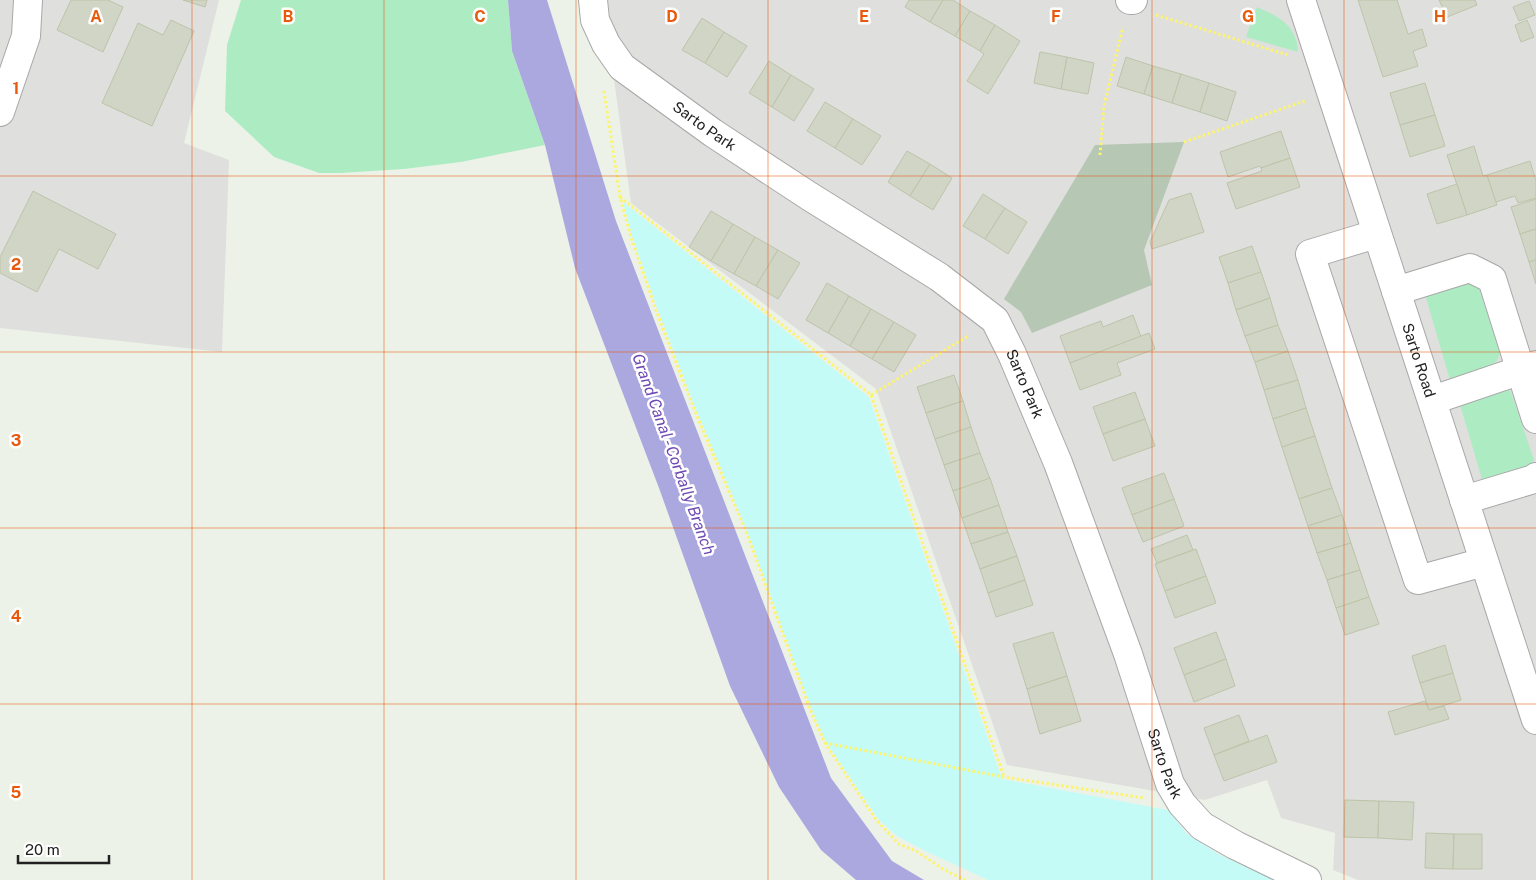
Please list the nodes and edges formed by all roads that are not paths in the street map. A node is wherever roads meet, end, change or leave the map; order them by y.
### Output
1 (28, 0) edge
2 (593, 0) edge
3 (1301, 0) edge
4 (0, 112) edge
5 (1376, 234) junction
6 (1396, 291) junction
7 (1528, 368) edge
8 (1433, 400) junction
9 (1536, 419) edge
10 (1536, 477) edge
11 (1464, 500) junction
12 (1484, 562) junction
13 (1536, 720) edge
14 (1306, 880) edge

1 - 4 street
2 - 14 street, Sarto Park
3 - 5 street, Sarto Road
5 - 6 street, Sarto Road
5 - 12 street
6 - 7 street
6 - 8 street, Sarto Road
7 - 8 street
7 - 9 street
8 - 11 street, Sarto Road
10 - 11 street
11 - 12 street, Sarto Road
12 - 13 street, Sarto Road

